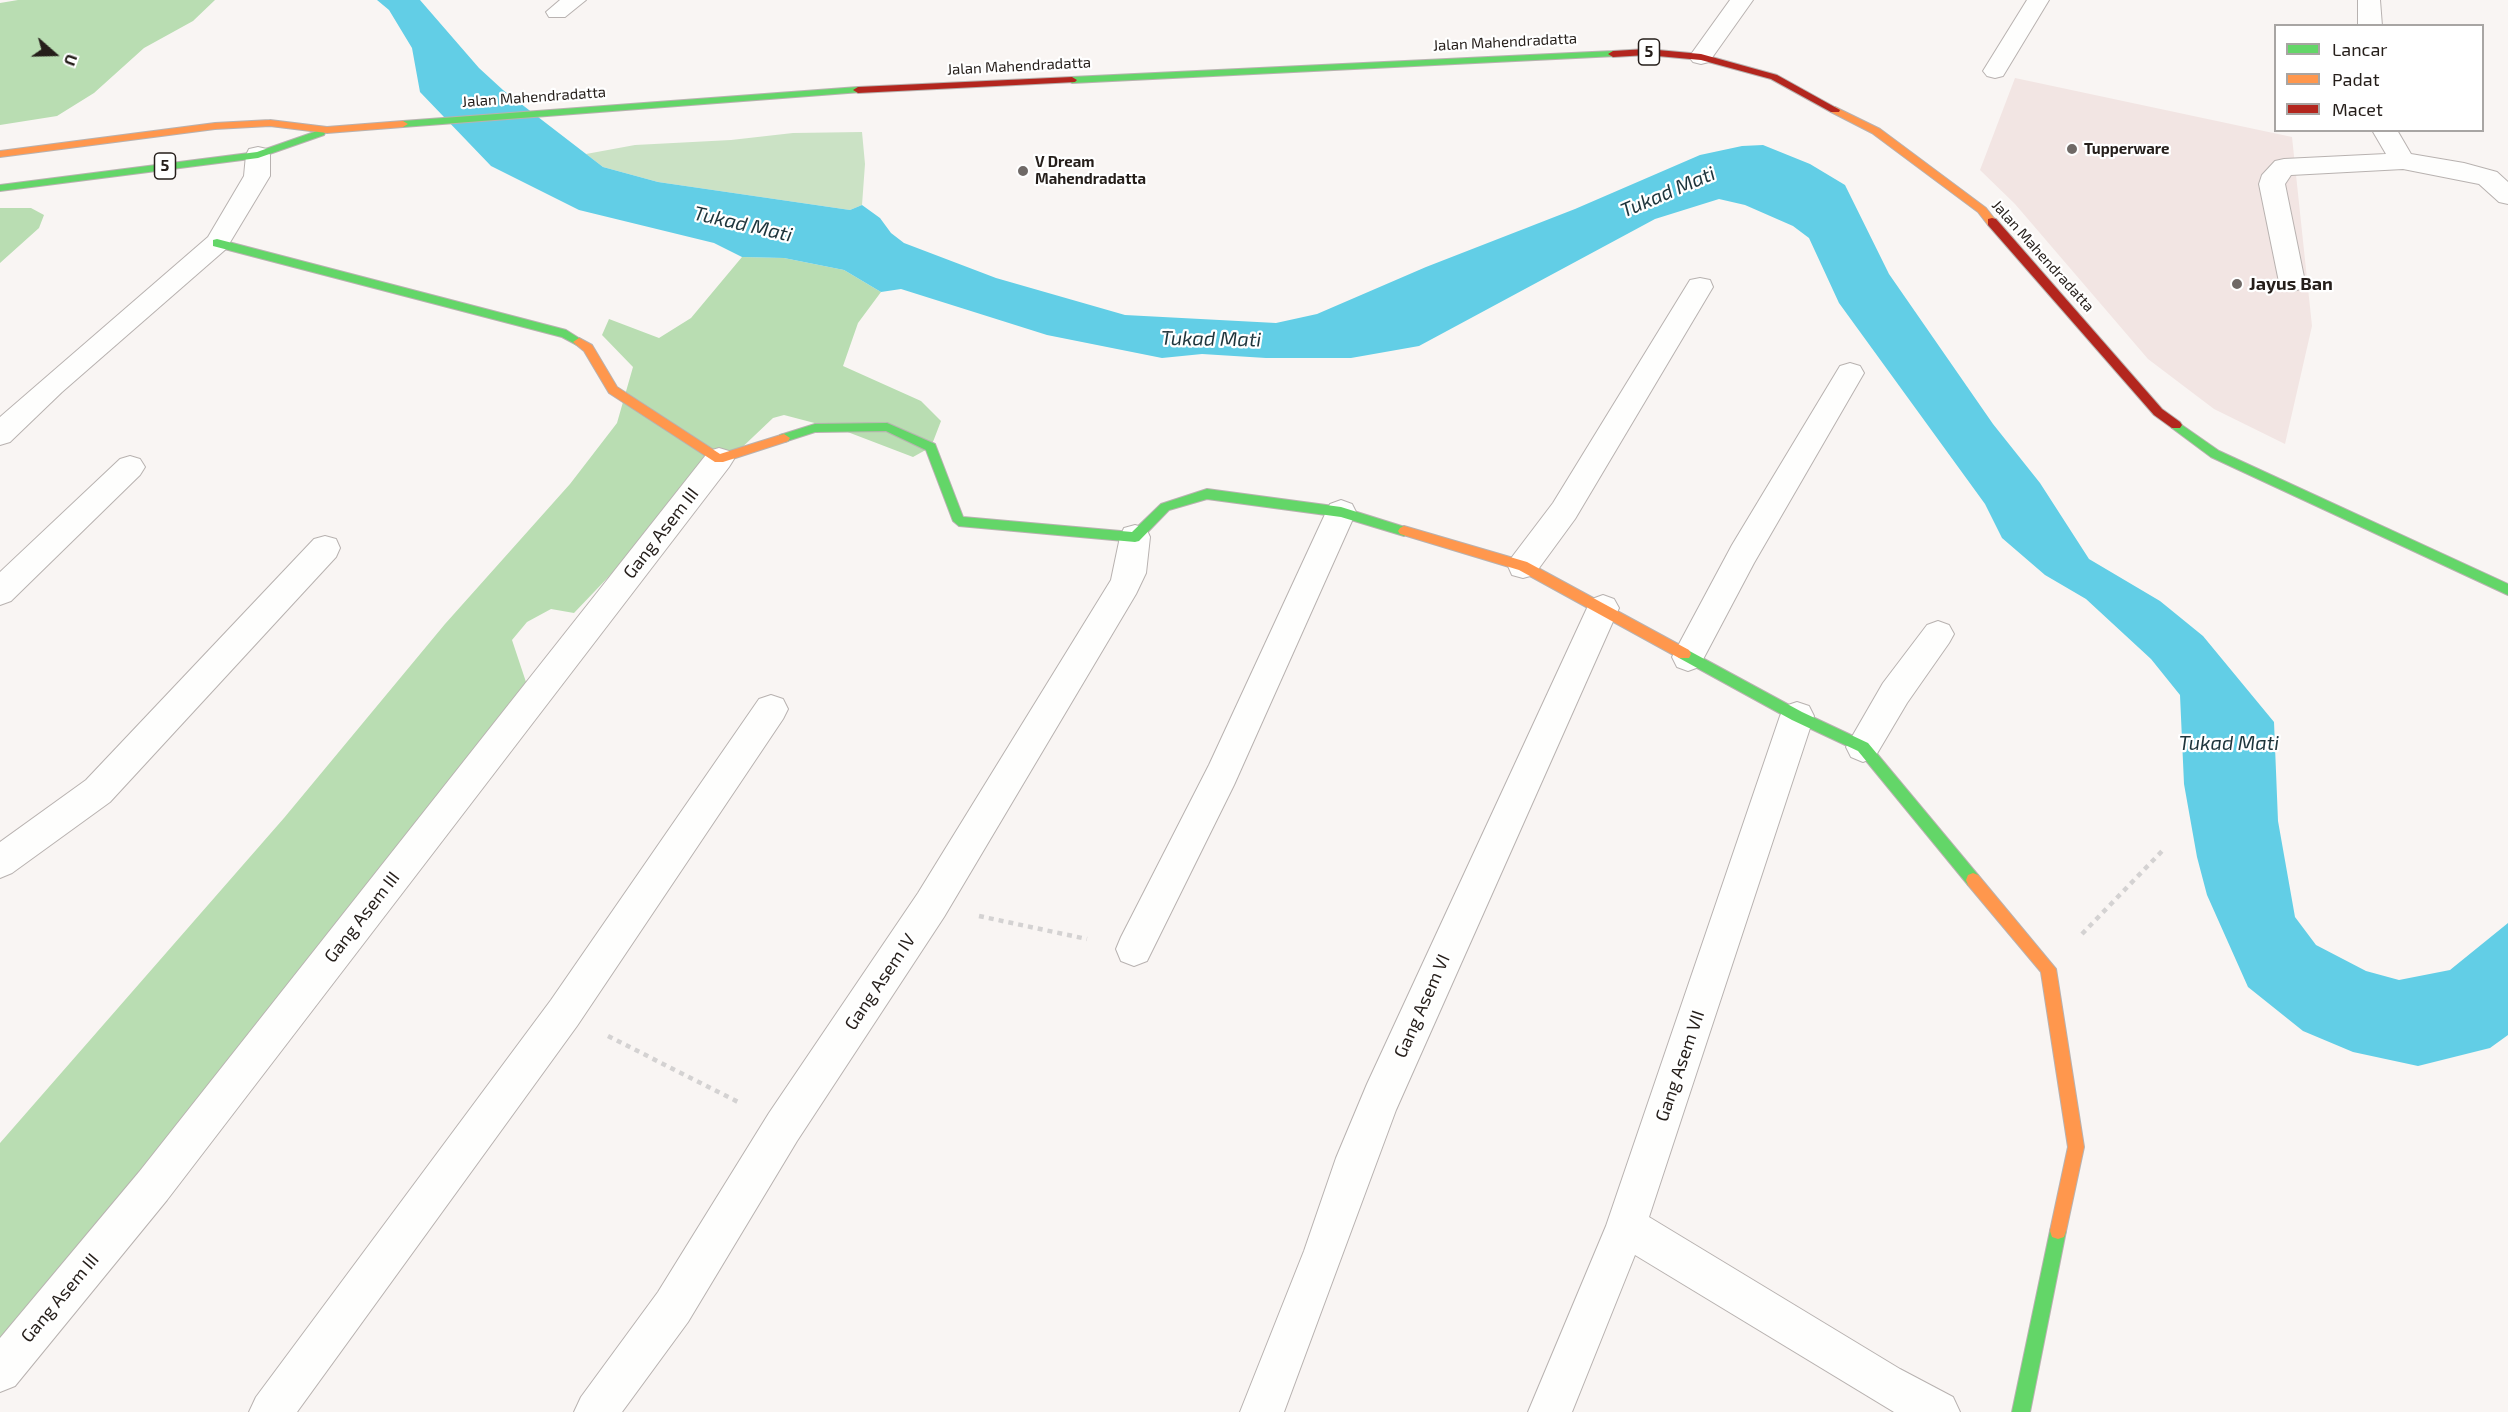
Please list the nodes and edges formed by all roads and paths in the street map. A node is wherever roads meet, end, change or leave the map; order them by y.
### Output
1 (1742, 0) edge
2 (2038, 0) edge
3 (2369, 0) edge
4 (2370, 24) edge
5 (1701, 57) junction
6 (1995, 71) dead end
7 (327, 130) junction
8 (2385, 132) edge
9 (0, 154) edge
10 (258, 155) junction
11 (2403, 161) junction
12 (0, 188) edge
13 (2508, 196) edge
14 (217, 243) junction
15 (2292, 282) dead end
16 (1700, 287) dead end
17 (1850, 373) dead end
18 (0, 434) edge
19 (719, 459) junction
20 (130, 467) dead end
21 (1341, 512) junction
22 (1135, 537) junction
23 (325, 548) dead end
24 (1523, 567) junction
25 (2508, 590) edge
26 (0, 592) edge
27 (1603, 608) junction
28 (1938, 634) dead end
29 (1688, 657) junction
30 (771, 710) dead end
31 (1797, 716) junction
32 (1863, 747) junction
33 (2165, 849) dead end
34 (0, 862) edge
35 (931, 905) junction
36 (1134, 949) joint
37 (2048, 969) junction
38 (564, 1013) junction
39 (783, 1126) junction
40 (1626, 1227) junction
41 (0, 1371) edge
42 (271, 1412) edge
43 (596, 1412) edge
44 (1262, 1412) edge
45 (1550, 1412) edge
46 (1938, 1412) edge
47 (2021, 1412) edge

1 - 5 street
2 - 6 street
3 - 4 street
5 - 7 main road, Jalan Mahendradatta / 5
5 - 25 main road, Jalan Mahendradatta / 5
7 - 9 main road, Jalan Mahendradatta / 5
7 - 10 main road, Jalan Mahendradatta / 5
8 - 11 street
10 - 12 main road, Jalan Mahendradatta / 5
10 - 14 street
11 - 13 street
11 - 15 street
14 - 18 street
14 - 19 main road
16 - 24 street
17 - 29 street
19 - 22 main road
19 - 41 street, Gang Asem III
20 - 26 street
21 - 22 main road
21 - 24 main road
21 - 36 street
22 - 35 street, Gang Asem IV
23 - 34 street
24 - 27 main road
27 - 29 main road
27 - 44 street, Gang Asem VI
28 - 32 street
29 - 31 main road
30 - 38 street
31 - 32 main road
31 - 40 street, Gang Asem VII
32 - 37 main road
33 - 37 path
35 - 36 path
35 - 39 street, Gang Asem IV
37 - 47 main road
38 - 39 path
38 - 42 street
39 - 43 street, Gang Asem IV
40 - 45 street, Gang Asem VII
40 - 46 street

